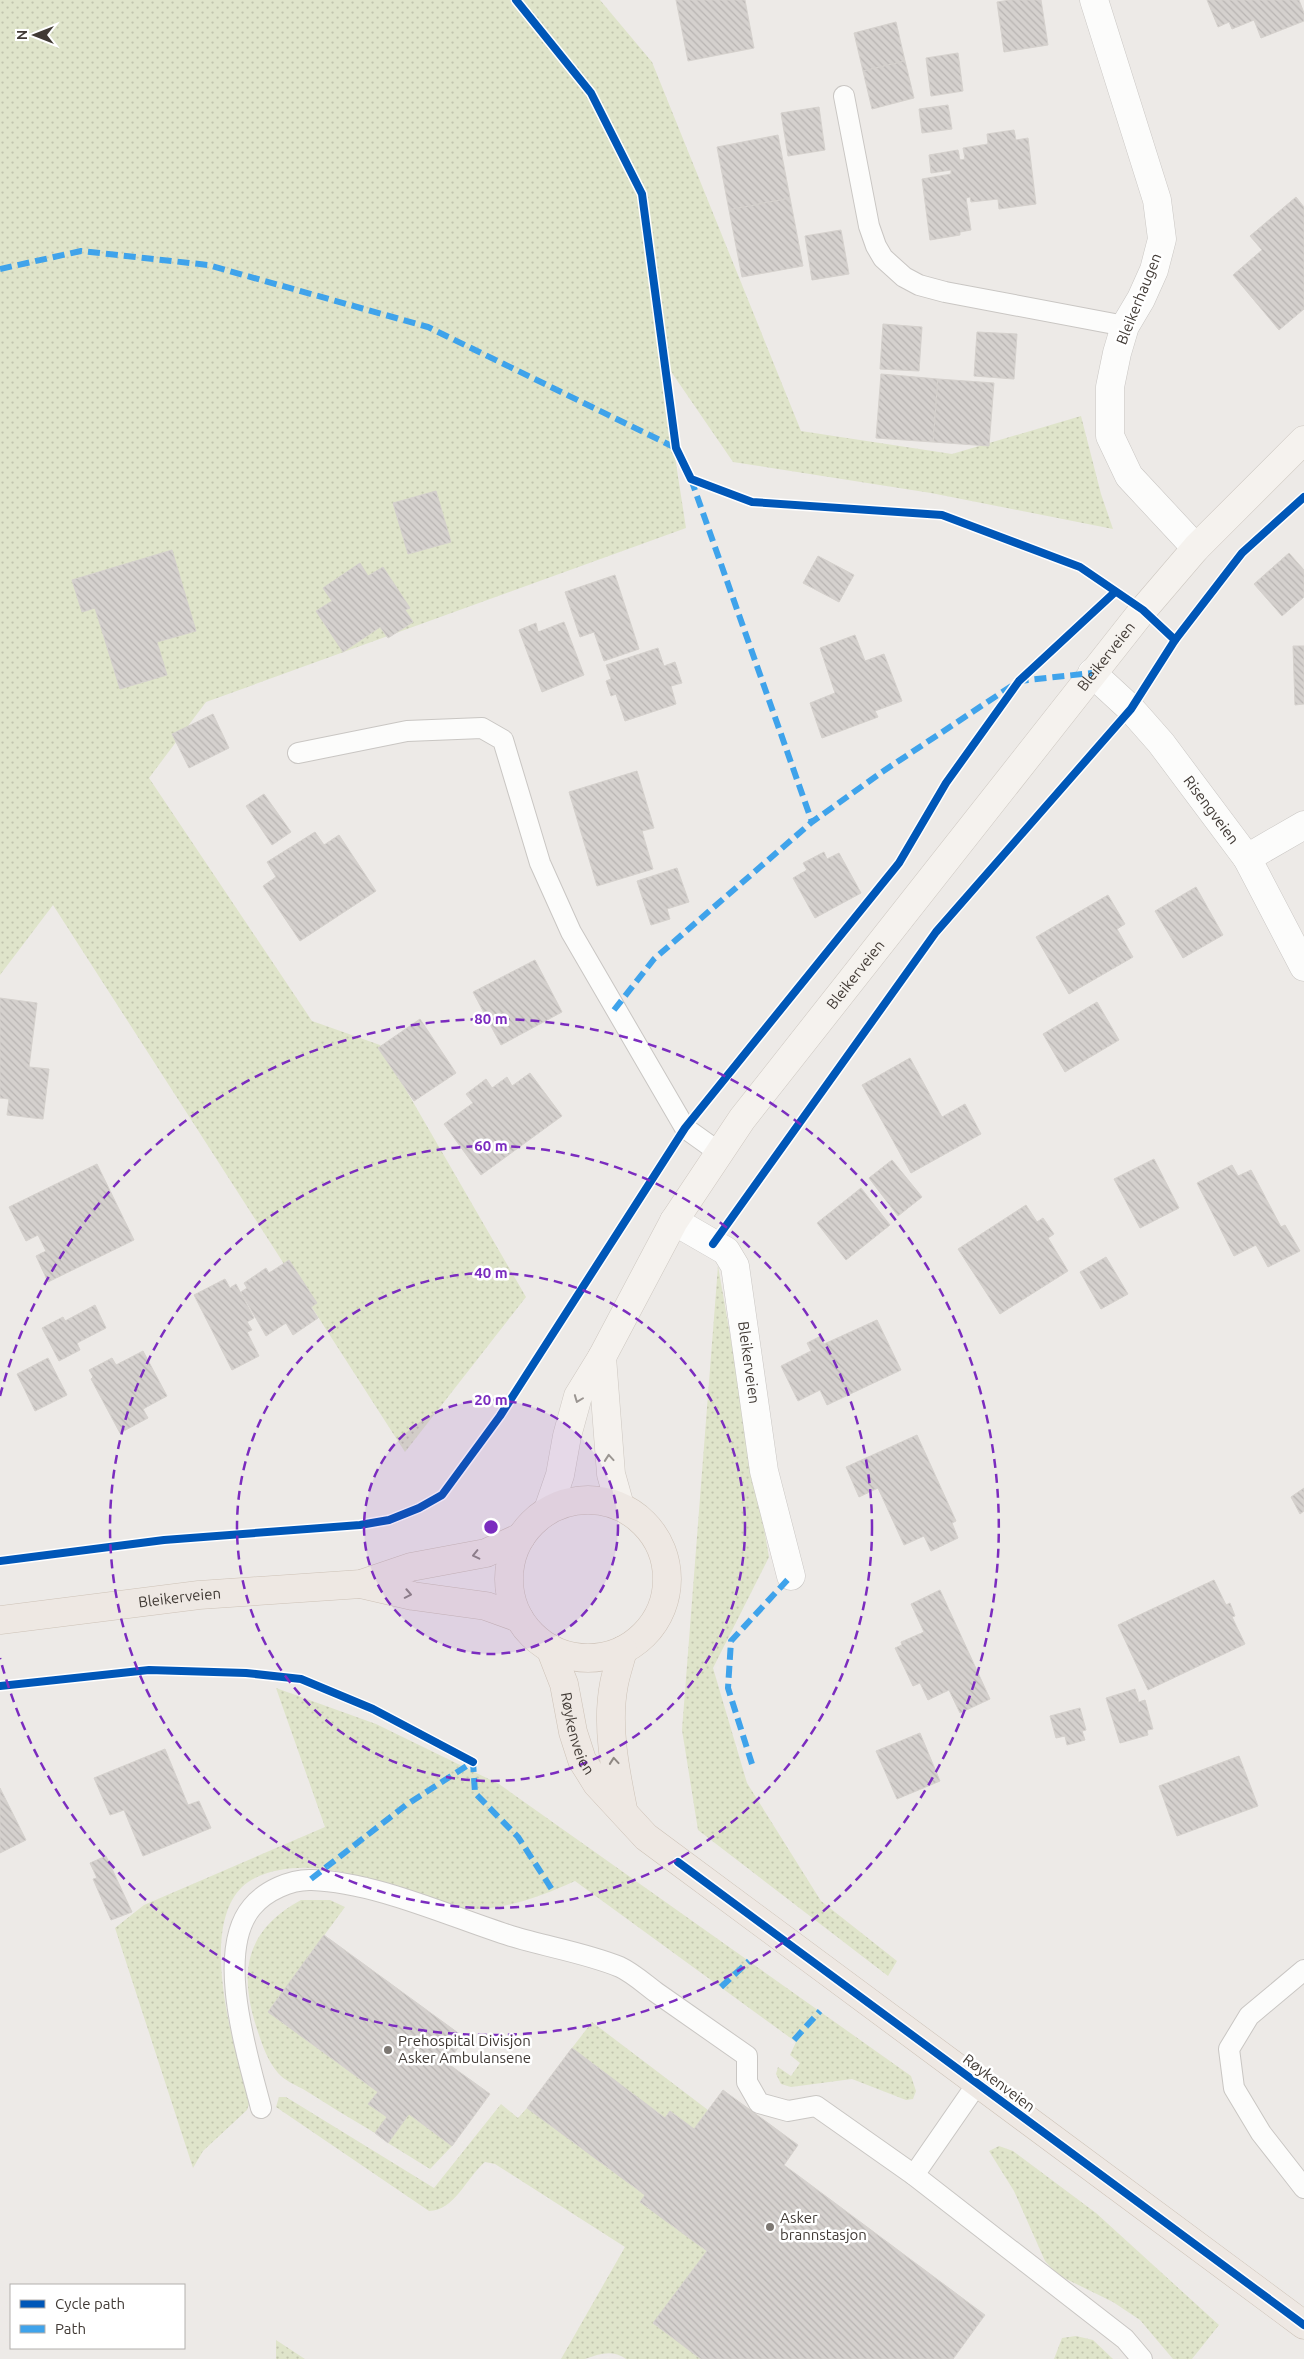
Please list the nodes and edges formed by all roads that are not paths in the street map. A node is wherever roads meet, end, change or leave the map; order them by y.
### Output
1 (1094, 0) edge
2 (844, 96) dead end
3 (1126, 326) junction
4 (1304, 440) edge
5 (1196, 548) junction
6 (1092, 673) junction
7 (298, 753) dead end
8 (1304, 825) edge
9 (1246, 858) junction
10 (1304, 967) edge
11 (720, 1153) junction
12 (674, 1221) junction
13 (602, 1357) junction
14 (620, 1506) junction
15 (548, 1510) junction
16 (521, 1537) junction
17 (791, 1576) dead end
18 (361, 1584) junction
19 (519, 1618) junction
20 (0, 1620) edge
21 (550, 1648) junction
22 (623, 1650) junction
23 (623, 1809) junction
24 (1304, 1970) edge
25 (978, 2084) junction
26 (261, 2108) dead end
27 (914, 2175) junction
28 (1304, 2188) edge
29 (1304, 2325) edge
30 (1142, 2359) edge

1 - 3 street, Bleikerhaugen
2 - 3 lane
3 - 5 street, Bleikerhaugen
4 - 5 main road, Bleikerveien
5 - 6 main road, Bleikerveien
6 - 9 street, Risengveien
6 - 11 main road, Bleikerveien
7 - 11 lane
8 - 9 street
9 - 10 street, Risengveien
11 - 12 main road, Bleikerveien
12 - 13 main road
12 - 17 street, Bleikerveien
14 -> 13 main road
13 -> 15 main road
14 - 15 main road
14 - 22 main road
15 - 16 main road
16 -> 18 main road, Bleikerveien
16 - 19 main road
18 -> 19 main road, Bleikerveien
18 - 20 main road, Bleikerveien
19 - 21 main road
21 - 22 main road
21 - 23 main road, Røykenveien
23 -> 22 main road, Røykenveien
23 - 25 main road, Røykenveien
24 - 28 lane
25 - 27 lane
25 - 29 main road, Røykenveien
26 - 27 lane
27 - 30 lane

